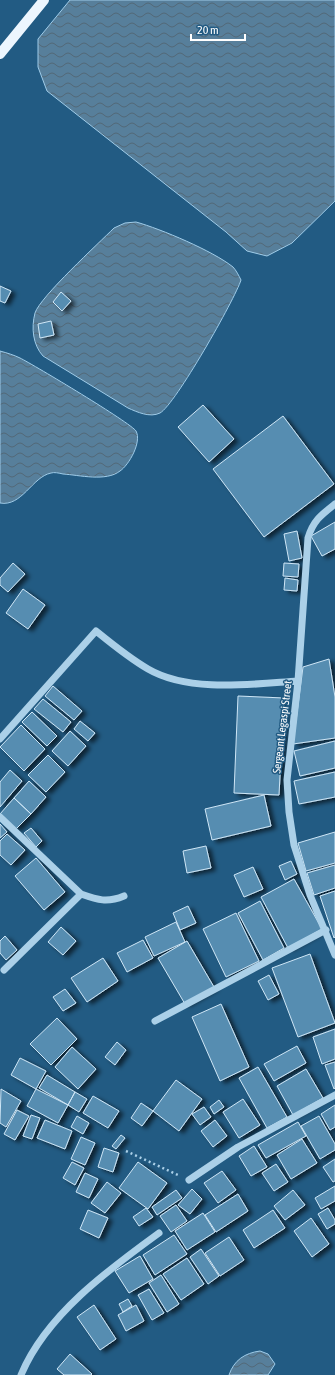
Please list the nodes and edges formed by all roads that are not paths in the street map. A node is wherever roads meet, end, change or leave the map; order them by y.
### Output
1 (44, 0) edge
2 (0, 54) edge
3 (335, 504) edge
4 (298, 681) junction
5 (0, 739) edge
6 (0, 817) edge
7 (81, 894) junction
8 (124, 896) dead end
9 (326, 930) junction
10 (335, 955) edge
11 (4, 970) dead end
12 (155, 1021) dead end
13 (335, 1095) edge
14 (189, 1180) road end
15 (159, 1233) dead end
16 (21, 1375) edge

1 - 2 main road
3 - 4 street, Sergeant Legaspi Street
4 - 5 street
4 - 9 street, Sergeant Legaspi Street
6 - 7 street
7 - 8 street
7 - 11 street
9 - 10 street, Sergeant Legaspi Street
9 - 12 street
13 - 14 street
15 - 16 street

